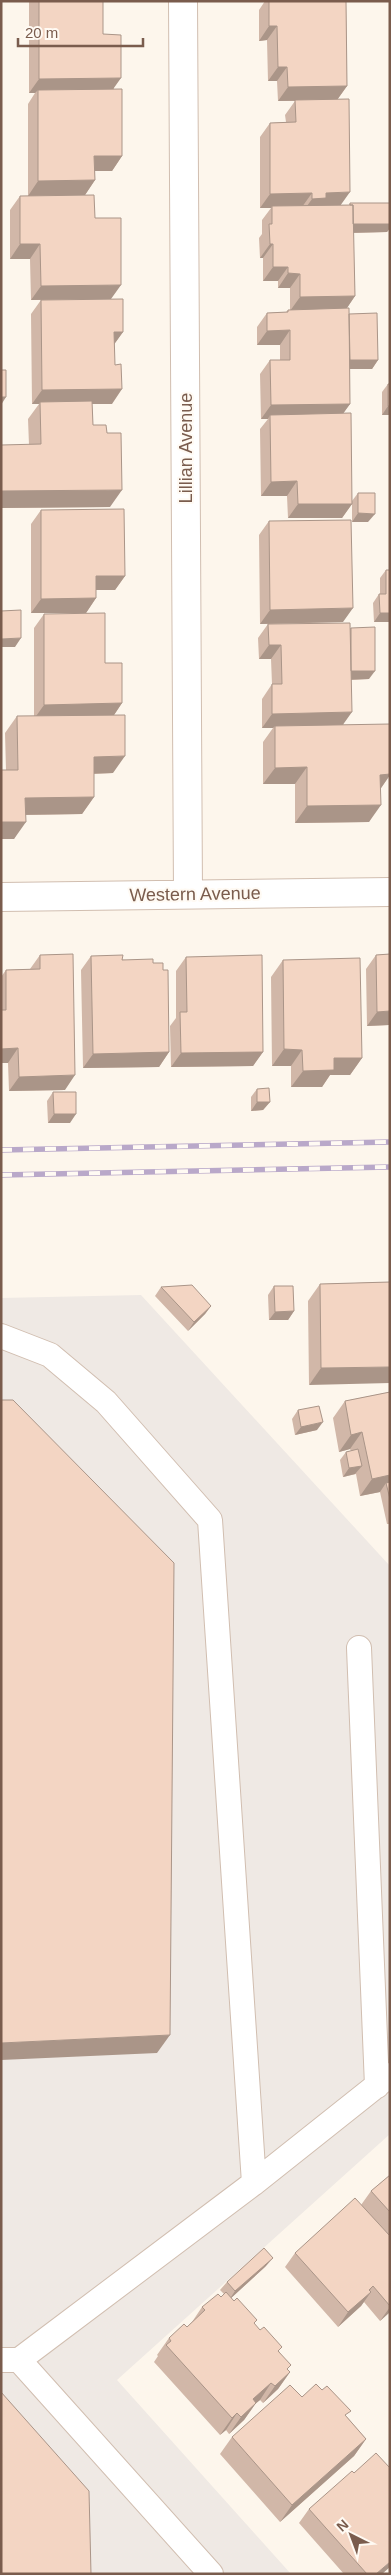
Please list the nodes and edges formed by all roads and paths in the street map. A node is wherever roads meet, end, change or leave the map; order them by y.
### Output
1 (183, 1) edge
2 (390, 892) edge
3 (188, 894) junction
4 (1, 897) edge
5 (1, 1336) edge
6 (359, 1648) dead end
7 (383, 2080) edge
8 (254, 2184) junction
9 (10, 2360) edge
10 (211, 2574) edge

1 - 3 street, Lillian Avenue
2 - 3 street, Western Avenue
3 - 4 street, Western Avenue
5 - 8 lane
6 - 7 lane
7 - 8 lane
8 - 9 lane
9 - 10 lane

